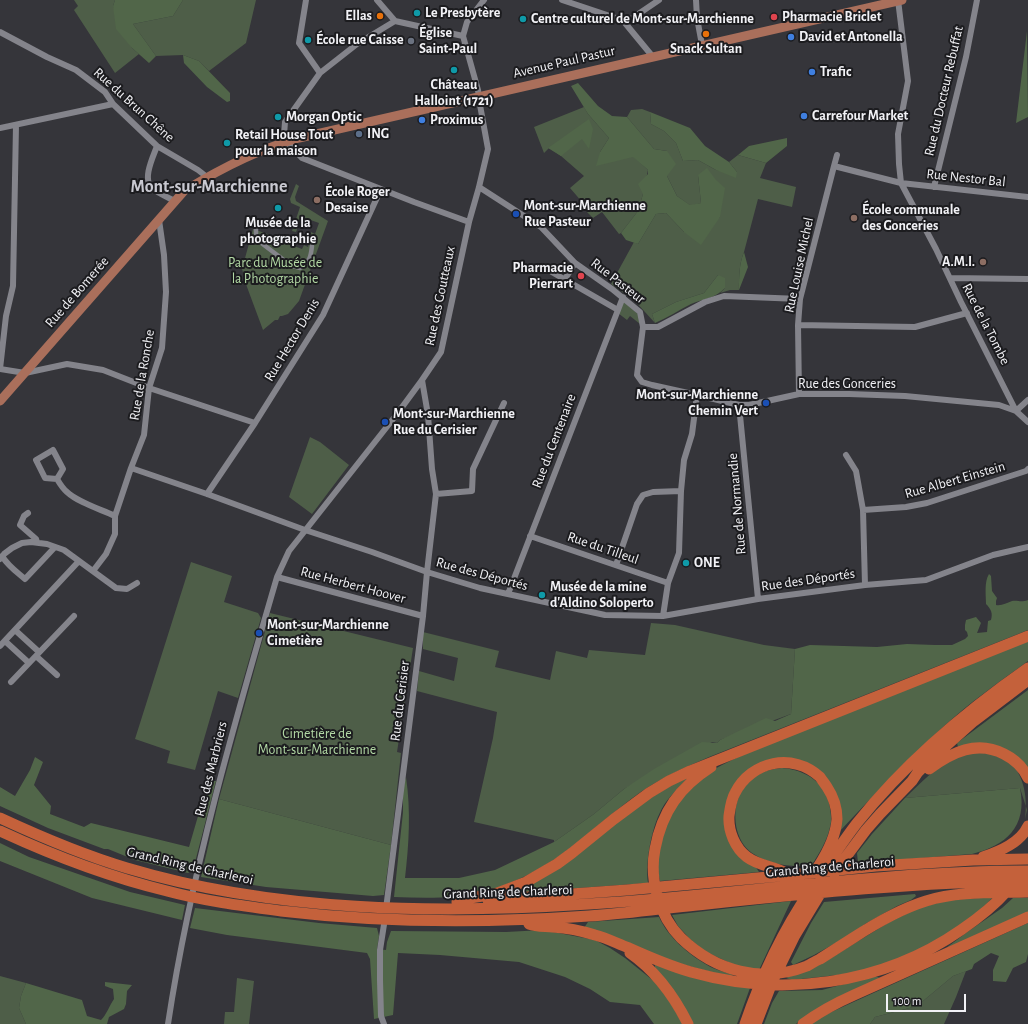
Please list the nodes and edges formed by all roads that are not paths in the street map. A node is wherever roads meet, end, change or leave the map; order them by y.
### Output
1 (306, 0) edge
2 (377, 0) edge
3 (484, 0) edge
4 (562, 0) edge
5 (659, 0) edge
6 (696, 0) edge
7 (899, 0) edge
8 (977, 0) edge
9 (395, 21) junction
10 (625, 23) junction
11 (0, 32) edge
12 (463, 36) junction
13 (702, 45) junction
14 (653, 56) junction
15 (320, 73) junction
16 (479, 96) junction
17 (113, 104) junction
18 (16, 125) junction
19 (0, 128) edge
20 (286, 142) junction
21 (156, 146) junction
22 (837, 155) dead end
23 (834, 166) junction
24 (207, 177) junction
25 (902, 183) junction
26 (479, 187) junction
27 (934, 187) junction
28 (381, 189) junction
29 (1028, 197) edge
30 (175, 201) junction
31 (159, 220) junction
32 (468, 222) junction
33 (256, 229) dead end
34 (312, 246) dead end
35 (575, 263) junction
36 (542, 267) dead end
37 (950, 278) junction
38 (565, 279) junction
39 (1028, 279) edge
40 (623, 298) junction
41 (800, 299) junction
42 (618, 310) junction
43 (967, 313) junction
44 (798, 325) junction
45 (643, 327) junction
46 (0, 369) edge
47 (25, 373) junction
48 (422, 380) junction
49 (149, 388) junction
50 (799, 394) junction
51 (697, 395) junction
52 (1028, 400) edge
53 (0, 401) edge
54 (504, 403) dead end
55 (739, 405) junction
56 (1016, 411) junction
57 (1028, 422) edge
58 (255, 423) junction
59 (846, 455) dead end
60 (131, 468) junction
61 (1028, 469) edge
62 (57, 479) junction
63 (681, 491) junction
64 (207, 494) junction
65 (436, 494) junction
66 (863, 510) junction
67 (28, 513) dead end
68 (115, 516) junction
69 (305, 530) junction
70 (530, 536) junction
71 (37, 542) junction
72 (55, 547) junction
73 (1028, 547) edge
74 (1, 558) edge
75 (79, 561) junction
76 (616, 566) junction
77 (93, 572) junction
78 (427, 572) junction
79 (277, 577) junction
80 (137, 583) dead end
81 (668, 583) junction
82 (865, 585) junction
83 (508, 594) junction
84 (758, 599) junction
85 (74, 616) dead end
86 (423, 616) junction
87 (663, 616) junction
88 (15, 630) junction
89 (1028, 636) edge
90 (5, 641) junction
91 (0, 646) edge
92 (38, 654) junction
93 (29, 663) junction
94 (1028, 668) edge
95 (57, 675) dead end
96 (1028, 680) edge
97 (11, 682) dead end
98 (728, 755) junction
99 (1028, 778) edge
100 (912, 781) junction
101 (0, 818) edge
102 (1028, 826) edge
103 (0, 831) edge
104 (836, 843) junction
105 (1028, 859) edge
106 (973, 860) junction
107 (1028, 862) edge
108 (1028, 870) edge
109 (790, 875) junction
110 (1028, 881) edge
111 (1028, 892) edge
112 (457, 902) junction
113 (414, 909) junction
114 (1028, 917) edge
115 (518, 920) junction
116 (612, 941) junction
117 (757, 1021) edge
118 (168, 1024) edge
119 (384, 1024) edge
120 (688, 1024) edge
121 (745, 1024) edge
122 (803, 1024) edge

1 - 15 street
2 - 9 street
3 - 12 street
4 - 10 street
5 - 10 street
6 - 13 street
7 - 13 main road, Avenue Paul Pastur
7 - 25 street, Rue de la Tombe
8 - 27 street, Rue du Docteur Rebuffat
9 - 12 street
9 - 15 street
10 - 14 street
11 - 17 street, Rue du Brun Chêne
12 - 16 street, Rue des Goutteaux
13 - 14 main road, Avenue Paul Pastur
14 - 16 main road, Avenue Paul Pastur
15 - 20 street
16 - 20 main road, Avenue Paul Pastur
16 - 26 street, Rue des Goutteaux
17 - 18 street
17 - 21 street, Rue du Brun Chêne
18 - 19 street
18 - 46 street
20 - 24 main road, Avenue Paul Pastur
20 - 28 street
21 - 24 street, Rue du Brun Chêne
21 - 30 street
22 - 23 street, Rue Louise Michel
23 - 25 street
23 - 41 street, Rue Louise Michel
24 - 30 main road, Avenue Paul Pastur
25 - 27 street, Rue Nestor Bal
25 - 37 street, Rue de la Tombe
26 - 32 street, Rue des Goutteaux
26 - 35 street, Rue Pasteur
27 - 29 street, Rue Nestor Bal
28 - 32 street
28 - 58 street, Rue Hector Denis
30 - 31 main road, Rue de Bomerée
31 - 47 main road, Rue de Bomerée
31 - 49 street, Rue de la Ronche
32 - 48 street, Rue des Goutteaux
33 - 34 street
35 - 38 street
35 - 40 street, Rue Pasteur
36 - 38 street
37 - 39 street
37 - 43 street, Rue de la Tombe
38 - 42 street
40 - 42 street, Rue du Centenaire
40 - 45 street, Rue Pasteur
41 - 44 street, Rue Louise Michel
41 - 45 street, Rue Pasteur
42 - 70 street, Rue du Centenaire
43 - 44 street
43 - 56 street, Rue de la Tombe
44 - 50 street, Rue Louise Michel
45 - 51 street, Rue des Gonceries
46 - 47 street
47 - 49 street
47 - 53 main road, Rue de Bomerée
48 - 65 street, Rue du Cerisier
48 - 69 street, Rue des Goutteaux
49 - 58 street
49 - 60 street, Rue de la Ronche
50 - 55 street, Rue des Gonceries
50 - 56 street, Rue des Gonceries
51 - 55 street, Rue des Gonceries
51 - 63 street
52 - 56 street
54 - 65 street
55 - 84 street, Rue de Normandie
56 - 57 street, Rue de la Tombe
58 - 64 street, Rue Hector Denis
59 - 66 street
60 - 64 street, Rue des Déportés
60 - 68 street, Rue de la Ronche
61 - 66 street, Rue Albert Einstein
62 - 62 street
62 - 68 street
63 - 76 street
63 - 81 street
64 - 69 street, Rue des Déportés
65 - 78 street, Rue du Cerisier
66 - 82 street
67 - 71 street
68 - 77 street, Rue de la Ronche
69 - 78 street, Rue des Déportés
69 - 79 street, Rue des Marbriers
70 - 76 street, Rue du Tilleul
70 - 83 street, Rue du Centenaire
71 - 72 street
71 - 74 street
72 - 74 street
72 - 75 street
73 - 82 street, Rue des Déportés
75 - 77 street
75 - 88 street
76 - 81 street, Rue du Tilleul
77 - 80 street
78 - 83 street, Rue des Déportés
78 - 86 street, Rue du Cerisier
79 - 86 street, Rue Herbert Hoover
79 - 118 street, Rue des Marbriers
81 - 87 street
82 - 84 street, Rue des Déportés
83 - 87 street, Rue des Déportés
84 - 87 street, Rue des Déportés
85 - 92 street
86 - 119 street, Rue du Cerisier
88 - 90 street
88 - 92 street
89 - 98 highway
90 - 91 street
90 - 93 street
92 - 93 street
92 - 95 street
93 - 97 street
94 - 104 highway
96 - 100 highway
98 - 111 highway
98 - 112 highway
99 - 100 highway
100 - 117 highway
101 - 113 highway, Grand Ring de Charleroi
102 - 106 highway
103 - 115 highway, Grand Ring de Charleroi
104 - 109 highway
104 - 121 highway
105 - 106 highway
106 - 109 highway
107 - 116 highway
108 - 113 highway, Grand Ring de Charleroi
109 - 112 highway
110 - 115 highway, Grand Ring de Charleroi
112 - 113 highway
114 - 122 highway
115 - 116 highway
116 - 120 highway

